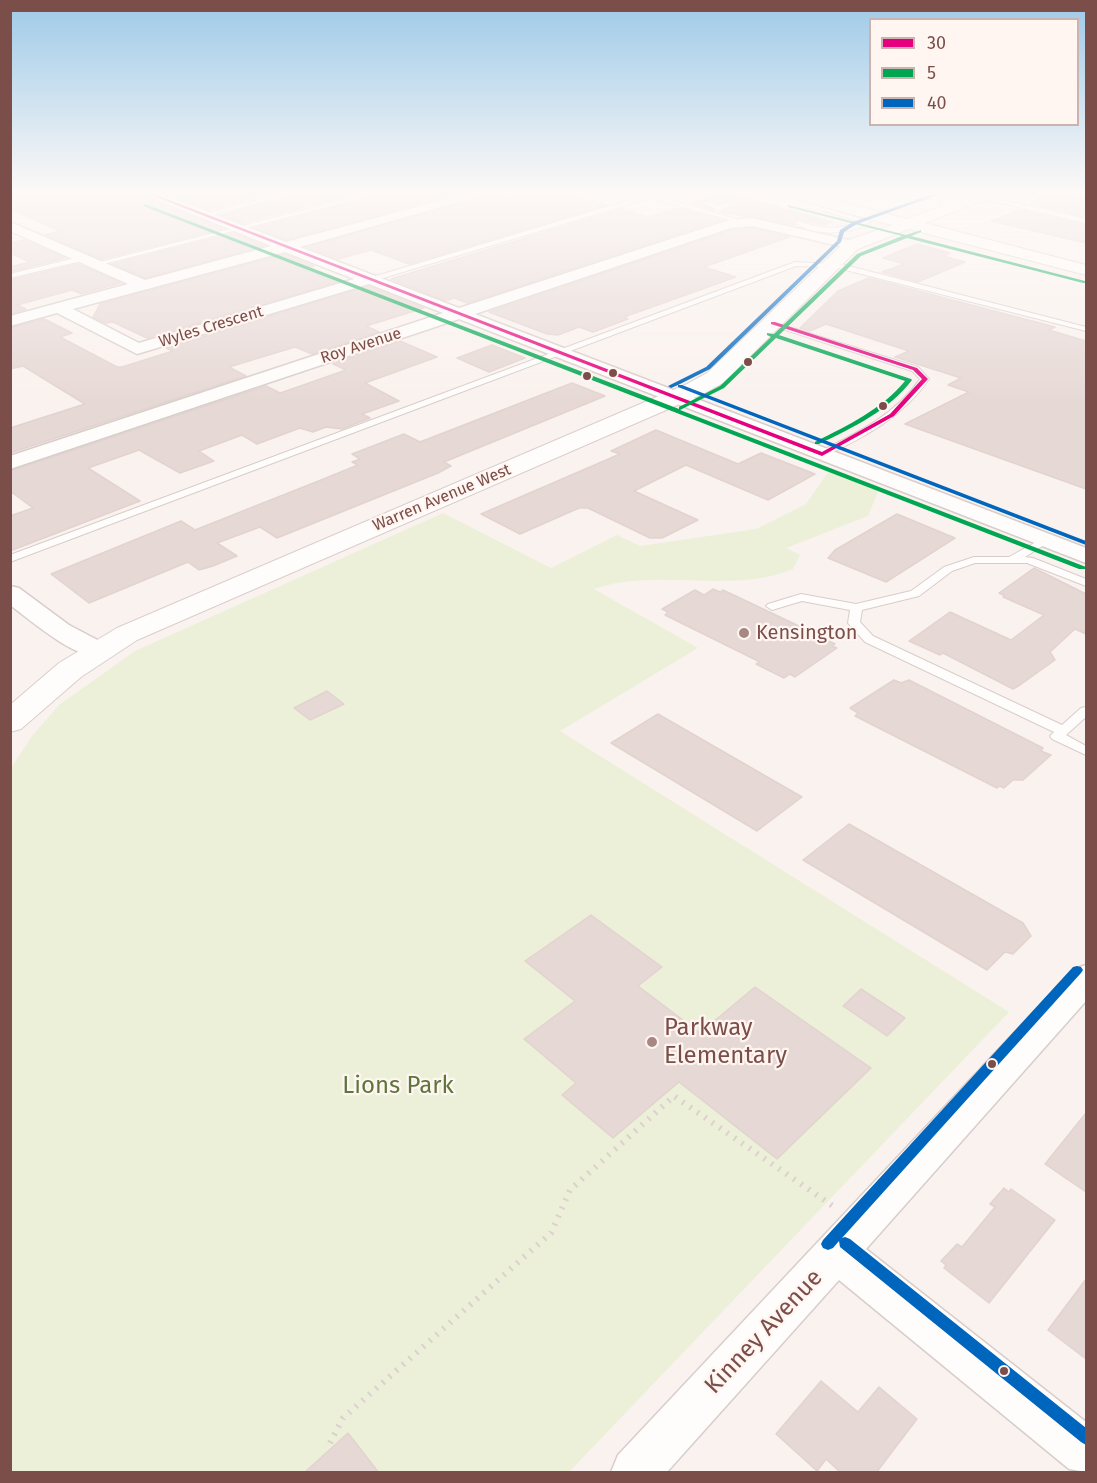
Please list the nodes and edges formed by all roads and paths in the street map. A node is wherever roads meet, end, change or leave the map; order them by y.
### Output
1 (77, 263) edge
2 (94, 263) edge
3 (225, 263) edge
4 (329, 263) edge
5 (422, 263) edge
6 (611, 263) edge
7 (1061, 263) edge
8 (832, 265) junction
9 (1086, 270) edge
10 (10, 276) edge
11 (370, 279) junction
12 (143, 285) junction
13 (59, 308) junction
14 (459, 314) junction
15 (10, 321) edge
16 (773, 323) junction
17 (1086, 329) edge
18 (559, 352) junction
19 (676, 397) junction
20 (822, 454) junction
21 (10, 463) edge
22 (1045, 540) junction
23 (1086, 556) edge
24 (10, 559) edge
25 (1011, 560) junction
26 (1086, 583) edge
27 (10, 593) edge
28 (772, 606) dead end
29 (856, 608) junction
30 (98, 651) junction
31 (1086, 711) edge
32 (10, 722) edge
33 (1064, 731) junction
34 (1086, 751) edge
35 (1086, 978) edge
36 (849, 1239) junction
37 (330, 1443) dead end
38 (1086, 1452) edge
39 (634, 1473) edge

1 - 10 lane
2 - 12 street
3 - 12 street
4 - 11 street
5 - 11 lane
6 - 14 street, Roy Avenue
7 - 9 street
8 - 16 street, Warren Avenue West
8 - 17 lane
8 - 18 lane
11 - 13 street, Wyles Crescent
11 - 14 street
12 - 13 street
13 - 15 street
14 - 18 street
14 - 21 street, Roy Avenue
16 - 19 street, Warren Avenue West
16 - 20 lane
18 - 19 street
18 - 24 lane
19 - 20 street
19 - 30 street, Warren Avenue West
20 - 22 street
22 - 23 street
22 - 25 lane
25 - 26 lane
25 - 29 lane
27 - 30 street
28 - 29 lane
29 - 33 lane
30 - 32 street, Warren Avenue West
31 - 33 lane
33 - 34 lane
35 - 36 street, Kinney Avenue
36 - 37 path
36 - 38 street
36 - 39 street, Kinney Avenue

